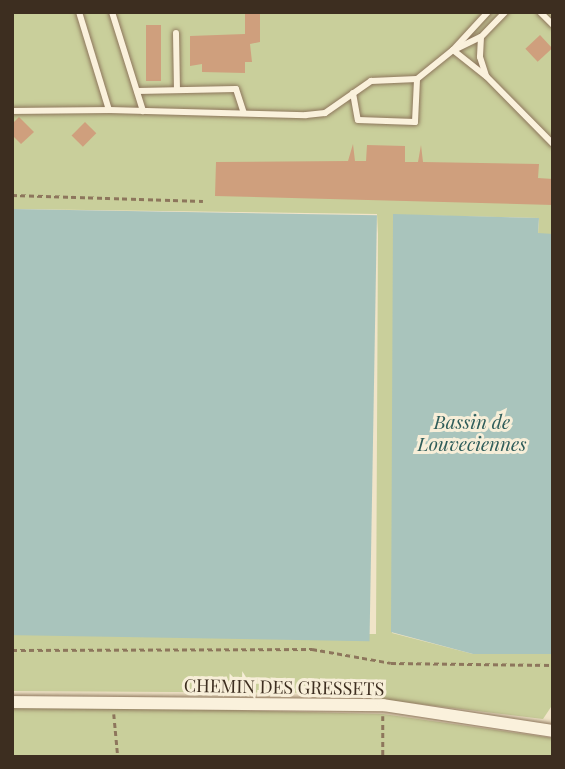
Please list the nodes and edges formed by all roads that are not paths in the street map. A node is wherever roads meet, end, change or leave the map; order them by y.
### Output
1 (79, 12) edge
2 (112, 12) edge
3 (488, 12) edge
4 (505, 12) edge
5 (540, 12) edge
6 (553, 25) edge
7 (176, 33) dead end
8 (481, 37) junction
9 (453, 50) junction
10 (487, 77) junction
11 (417, 79) junction
12 (177, 90) junction
13 (137, 91) junction
14 (353, 93) junction
15 (109, 110) junction
16 (12, 111) edge
17 (143, 111) junction
18 (244, 113) junction
19 (553, 144) edge
20 (12, 702) edge
21 (553, 731) edge

1 - 15 lane
2 - 13 lane
3 - 9 lane
4 - 8 lane
5 - 6 lane
7 - 12 lane
8 - 9 lane
8 - 10 lane
9 - 10 lane
9 - 11 lane
10 - 19 lane
11 - 14 lane
11 - 14 lane
12 - 13 lane
12 - 18 lane
13 - 17 lane
14 - 18 lane
15 - 16 lane
15 - 17 lane
17 - 18 lane
20 - 21 street, CHEMIN DES GRESSETS

